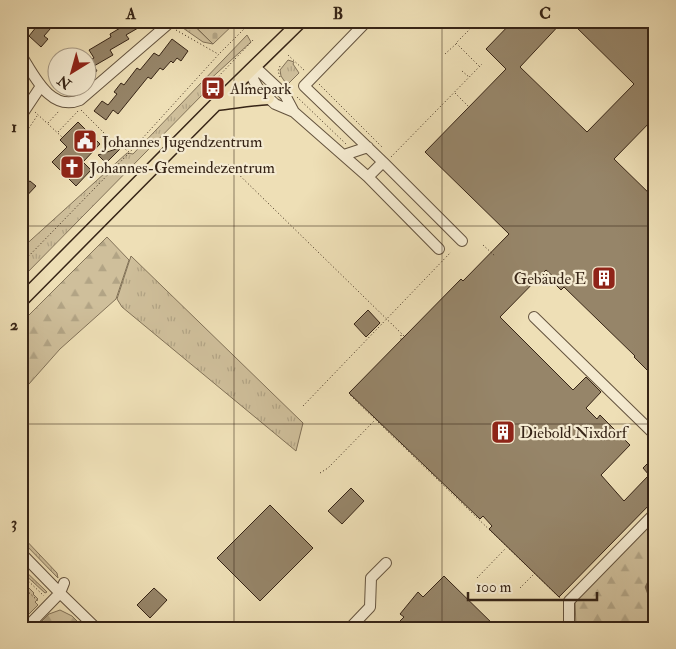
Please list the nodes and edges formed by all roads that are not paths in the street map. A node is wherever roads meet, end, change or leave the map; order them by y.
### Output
1 (301, 21) edge
2 (367, 21) edge
3 (167, 25) road end
4 (21, 55) edge
5 (255, 67) junction
6 (41, 86) junction
7 (268, 98) junction
8 (216, 104) junction
9 (294, 112) junction
10 (21, 116) edge
11 (368, 147) junction
12 (344, 155) junction
13 (387, 159) junction
14 (368, 177) junction
15 (462, 241) dead end
16 (439, 249) dead end
17 (21, 301) edge
18 (534, 317) dead end
19 (655, 435) edge
20 (655, 513) edge
21 (21, 553) edge
22 (386, 563) dead end
23 (62, 588) junction
24 (26, 628) edge
25 (96, 628) edge
26 (350, 628) edge
27 (569, 628) edge

1 - 5 main road
2 - 11 street
3 - 6 street
4 - 6 street
5 - 7 street
5 - 8 main road
5 - 9 street
6 - 10 street
7 - 8 main road
7 - 9 street
8 - 17 main road
9 - 12 street
11 - 12 street
11 - 13 street
12 - 14 street
13 - 14 street
13 - 15 street
14 - 16 street
18 - 19 street
20 - 27 street
21 - 23 street
22 - 26 street
23 - 24 street
23 - 25 street

